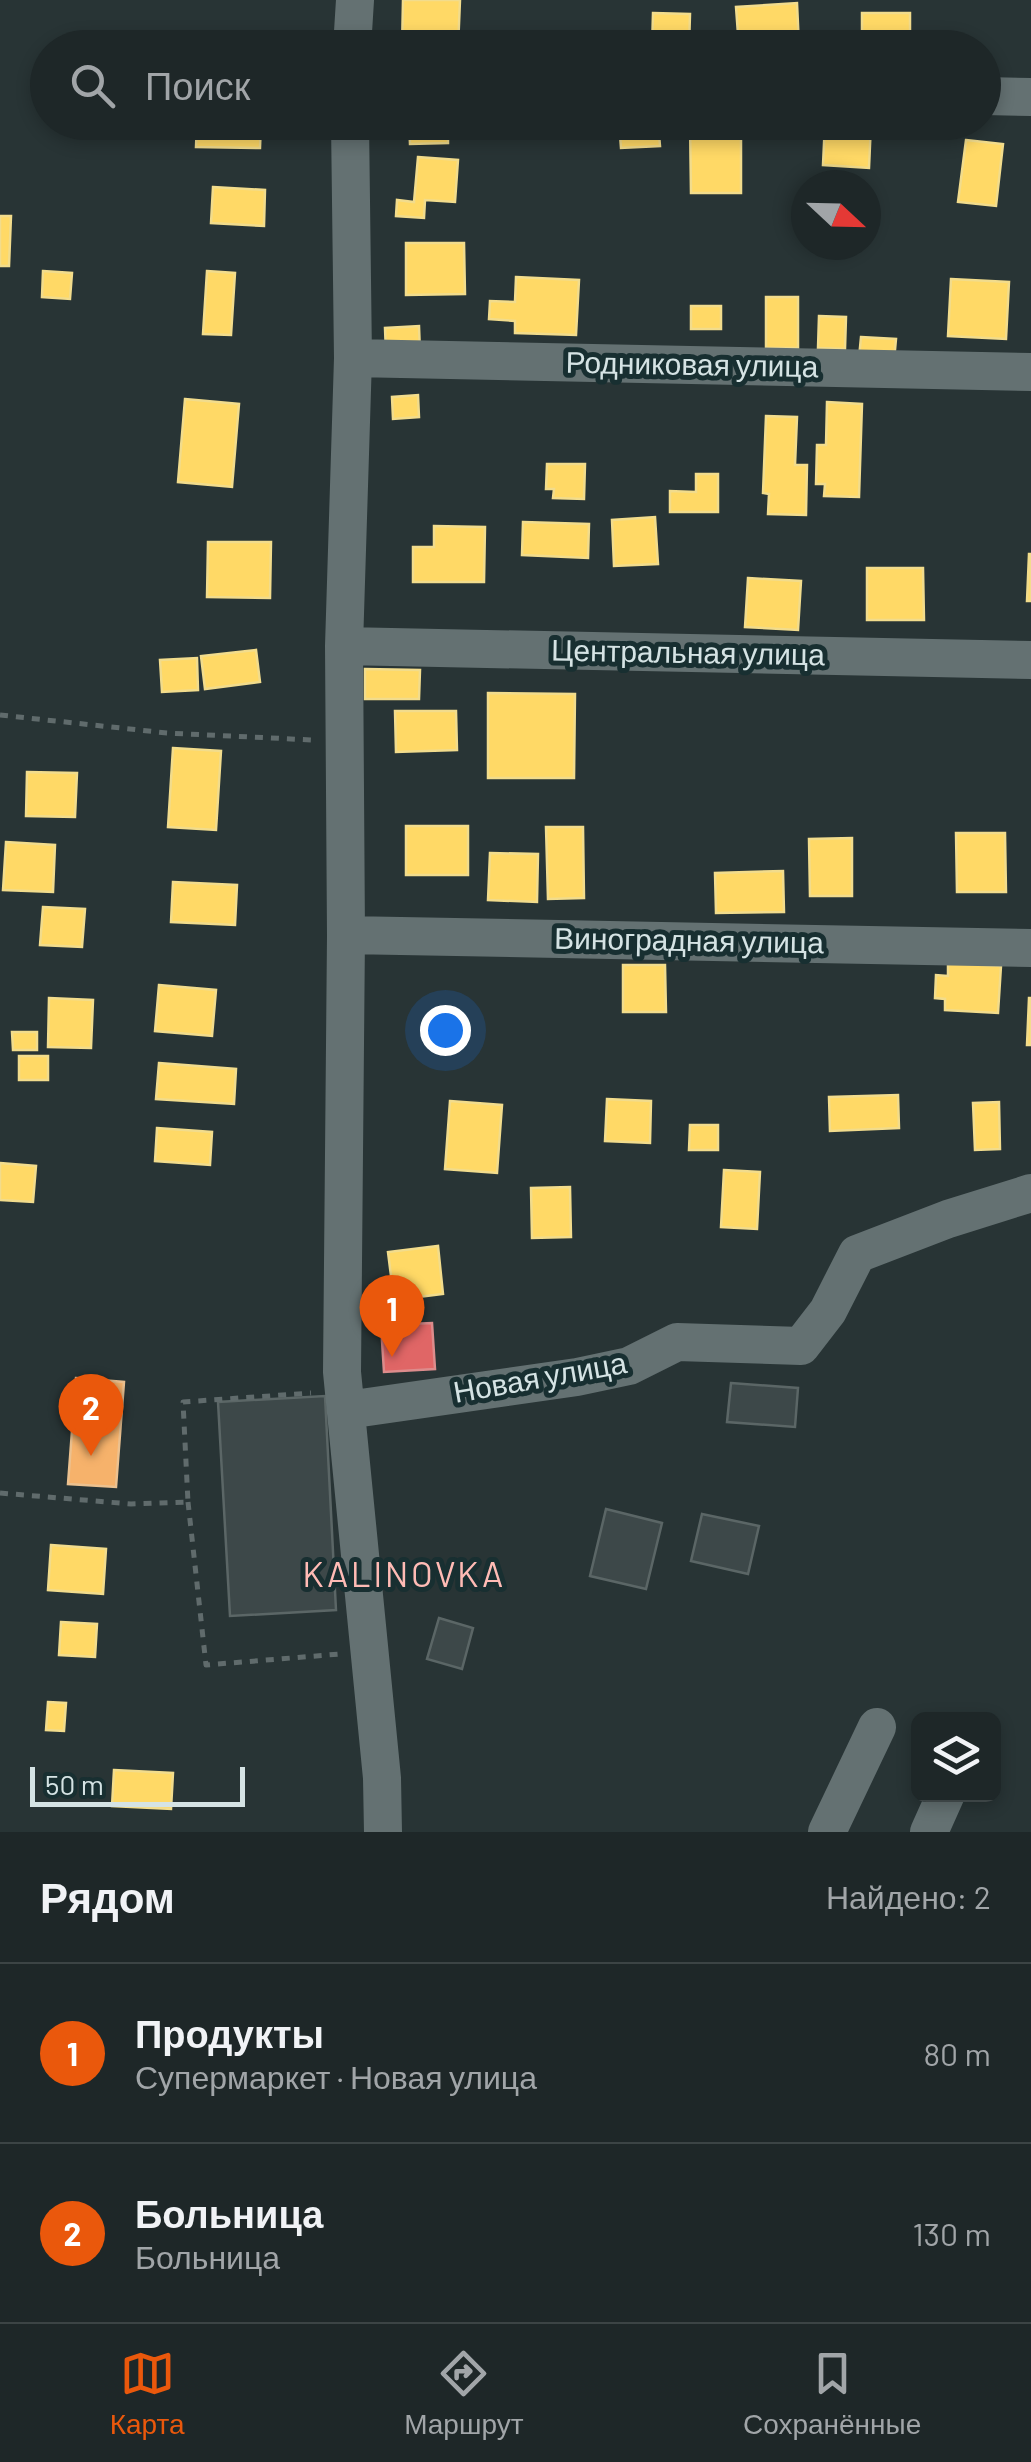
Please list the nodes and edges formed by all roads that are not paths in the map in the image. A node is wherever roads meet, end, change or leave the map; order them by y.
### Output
1 (355, 0) edge
2 (353, 30) edge
3 (1001, 97) edge
4 (1031, 98) edge
5 (350, 140) edge
6 (353, 358) junction
7 (1031, 372) edge
8 (344, 646) junction
9 (1031, 660) edge
10 (346, 935) junction
11 (1031, 948) edge
12 (1031, 1193) edge
13 (332, 1402) junction
14 (877, 1727) dead end
15 (942, 1802) edge
16 (381, 1825) edge
17 (827, 1832) edge
18 (929, 1832) edge

1 - 2 street
3 - 4 street
5 - 6 street
6 - 7 street, Родниковая улица
6 - 8 street
8 - 9 street, Центральная улица
8 - 10 street
10 - 11 street, Виноградная улица
10 - 13 street
12 - 13 street, Новая улица
13 - 16 street
14 - 17 street
15 - 18 street

